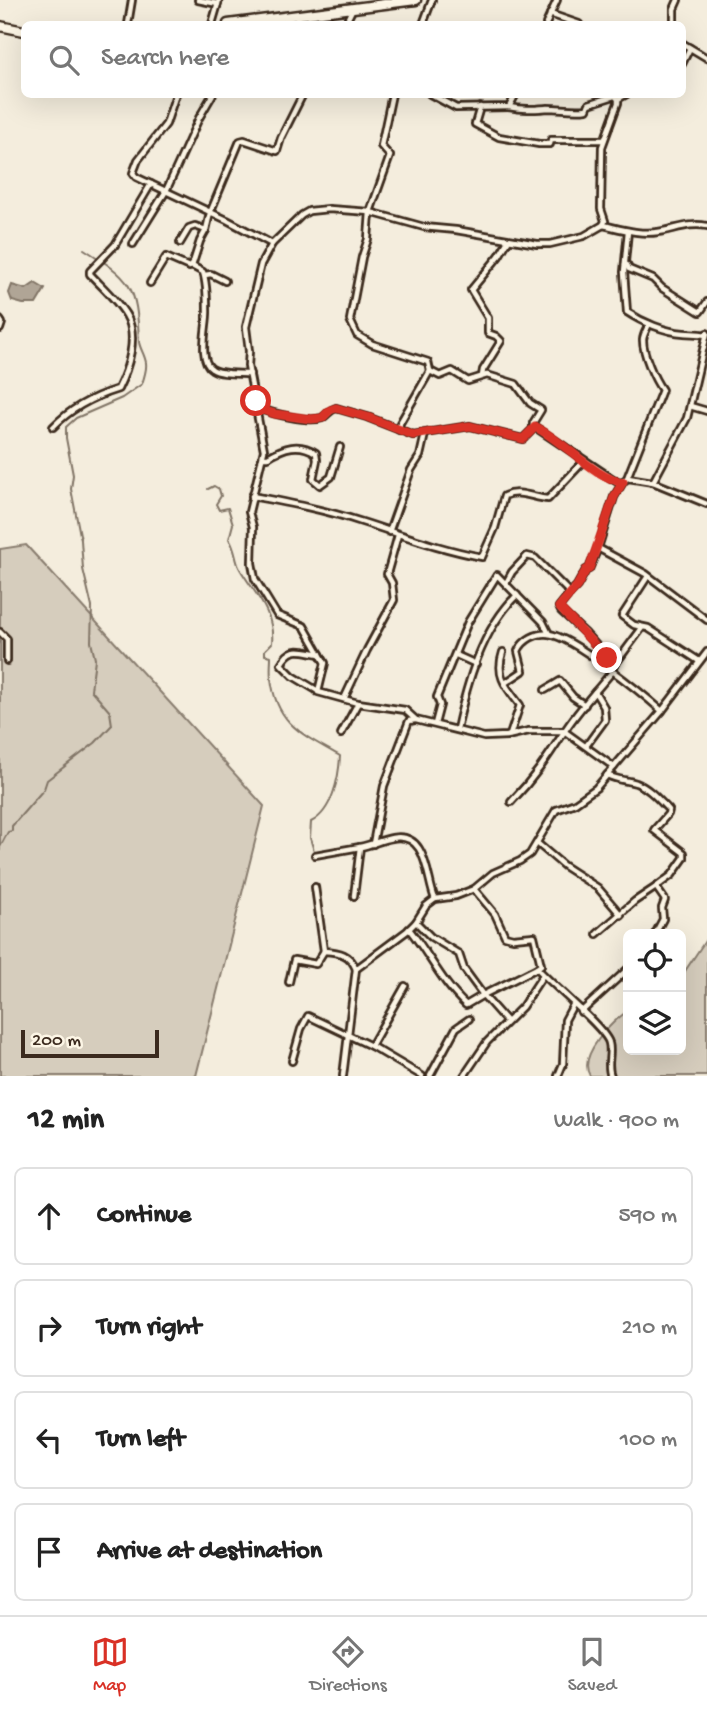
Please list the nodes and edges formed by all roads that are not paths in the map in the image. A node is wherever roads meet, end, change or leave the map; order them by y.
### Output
1 (132, 0) edge
2 (198, 0) edge
3 (416, 0) edge
4 (432, 0) edge
5 (557, 0) edge
6 (678, 0) edge
7 (218, 2) edge
8 (354, 7) junction
9 (550, 14) junction
10 (128, 21) edge
11 (213, 21) edge
12 (257, 21) edge
13 (347, 21) edge
14 (424, 21) edge
15 (547, 21) edge
16 (570, 21) edge
17 (674, 21) edge
18 (0, 26) edge
19 (21, 30) edge
20 (686, 46) edge
21 (690, 48) junction
22 (686, 56) edge
23 (707, 58) edge
24 (175, 98) edge
25 (211, 98) edge
26 (301, 98) edge
27 (391, 98) edge
28 (437, 98) edge
29 (514, 98) edge
30 (608, 98) edge
31 (615, 98) edge
32 (480, 107) junction
33 (509, 107) junction
34 (604, 140) junction
35 (150, 184) junction
36 (166, 191) junction
37 (370, 212) junction
38 (210, 213) junction
39 (603, 225) junction
40 (707, 226) edge
41 (206, 230) junction
42 (628, 231) junction
43 (508, 240) junction
44 (180, 243) dead end
45 (134, 244) dead end
46 (272, 244) junction
47 (625, 262) junction
48 (192, 266) junction
49 (205, 275) junction
50 (225, 281) dead end
51 (149, 284) dead end
52 (707, 302) edge
53 (0, 320) edge
54 (649, 324) junction
55 (0, 329) edge
56 (706, 334) edge
57 (430, 372) junction
58 (250, 374) junction
59 (482, 376) junction
60 (690, 406) junction
61 (257, 408) junction
62 (707, 411) edge
63 (533, 427) junction
64 (52, 428) dead end
65 (399, 430) junction
66 (426, 433) junction
67 (340, 447) dead end
68 (264, 457) junction
69 (584, 461) junction
70 (625, 480) junction
71 (653, 482) junction
72 (252, 496) junction
73 (707, 504) edge
74 (389, 532) junction
75 (397, 535) junction
76 (598, 548) junction
77 (648, 576) junction
78 (505, 584) junction
79 (570, 593) junction
80 (517, 595) junction
81 (707, 620) edge
82 (642, 628) junction
83 (0, 632) edge
84 (549, 634) junction
85 (503, 652) dead end
86 (707, 652) edge
87 (320, 654) junction
88 (456, 654) junction
89 (699, 661) junction
90 (7, 662) dead end
91 (476, 664) junction
92 (612, 669) junction
93 (505, 682) junction
94 (545, 690) dead end
95 (318, 692) junction
96 (595, 692) junction
97 (344, 699) junction
98 (358, 703) junction
99 (586, 705) junction
100 (662, 711) junction
101 (416, 720) junction
102 (435, 724) junction
103 (457, 729) junction
104 (564, 732) junction
105 (341, 734) dead end
106 (510, 735) junction
107 (586, 746) junction
108 (614, 767) junction
109 (607, 775) junction
110 (511, 802) dead end
111 (537, 843) junction
112 (373, 844) junction
113 (360, 847) junction
114 (315, 855) dead end
115 (314, 887) dead end
116 (656, 887) junction
117 (474, 889) junction
118 (354, 896) dead end
119 (435, 899) junction
120 (621, 915) junction
121 (416, 922) junction
122 (409, 929) junction
123 (658, 929) edge
124 (597, 934) dead end
125 (324, 951) junction
126 (537, 968) junction
127 (356, 969) junction
128 (623, 974) edge
129 (543, 975) junction
130 (289, 982) dead end
131 (405, 986) dead end
132 (483, 995) junction
133 (573, 1005) junction
134 (581, 1012) junction
135 (469, 1018) dead end
136 (506, 1021) junction
137 (347, 1035) junction
138 (371, 1046) junction
139 (292, 1061) dead end
140 (343, 1076) edge
141 (422, 1076) edge
142 (430, 1076) edge
143 (464, 1076) edge
144 (558, 1076) edge
145 (611, 1076) edge

1 - 10 street
2 - 7 street
3 - 8 highway
4 - 14 street
5 - 9 street
6 - 17 street
7 - 11 street
8 - 12 highway
8 - 13 street
9 - 15 street
9 - 16 street
18 - 19 highway
20 - 21 street
21 - 22 street
21 - 23 street
24 - 35 street
25 - 36 street
26 - 38 street
27 - 37 street
28 - 32 street
29 - 33 street
30 - 33 street
31 - 34 street
32 - 33 street
32 - 34 street
34 - 39 street
35 - 36 street
35 - 64 street
36 - 38 street
36 - 45 street
37 - 43 street
37 - 46 street
37 - 57 street
38 - 41 street
38 - 46 street
39 - 42 street
39 - 43 street
40 - 42 street
41 - 44 street
41 - 48 street
42 - 47 street
43 - 59 street
46 - 58 street
47 - 52 street
47 - 54 street
48 - 49 street
48 - 51 street
49 - 50 street
49 - 58 street
53 - 55 street
54 - 56 street
54 - 70 street
56 - 60 street
57 - 59 street
57 - 65 street
58 - 61 street
59 - 63 street
60 - 62 street
60 - 71 street
61 - 65 street
61 - 68 street
63 - 66 street
63 - 69 street
65 - 66 street
66 - 74 street
67 - 68 street
68 - 72 street
69 - 70 street
69 - 75 street
70 - 71 street
70 - 76 street
71 - 73 street
72 - 74 street
72 - 87 street
74 - 75 street
75 - 97 street
76 - 77 street
76 - 79 street
77 - 81 street
77 - 82 street
78 - 79 street
78 - 80 street
78 - 88 street
79 - 92 street
80 - 84 street
80 - 91 street
82 - 89 street
82 - 92 street
83 - 90 street
84 - 92 street
84 - 93 street
85 - 93 street
86 - 89 street
87 - 95 street
87 - 95 street
88 - 91 street
88 - 102 street
89 - 100 street
91 - 103 street
92 - 96 street
92 - 100 street
93 - 106 street
94 - 99 street
95 - 97 street
96 - 99 street
96 - 107 street
97 - 98 street
98 - 101 street
98 - 105 street
99 - 104 street
100 - 108 street
101 - 102 street
101 - 112 street
102 - 103 street
103 - 106 street
104 - 106 street
104 - 107 street
104 - 110 street
107 - 108 street
108 - 109 street
109 - 111 street
109 - 116 street
111 - 117 street
111 - 120 street
112 - 113 street
112 - 119 street
113 - 114 street
113 - 118 street
115 - 125 street
116 - 120 street
116 - 123 street
117 - 119 street
117 - 126 street
119 - 121 street
120 - 124 street
121 - 122 street
121 - 132 street
122 - 127 street
122 - 132 street
125 - 127 street
125 - 130 street
126 - 129 street
126 - 132 street
127 - 137 street
128 - 134 street
129 - 133 street
129 - 136 street
131 - 138 street
132 - 136 street
133 - 134 street
133 - 144 street
134 - 145 street
135 - 142 street
136 - 143 street
137 - 138 street
137 - 139 street
137 - 140 street
138 - 141 street

